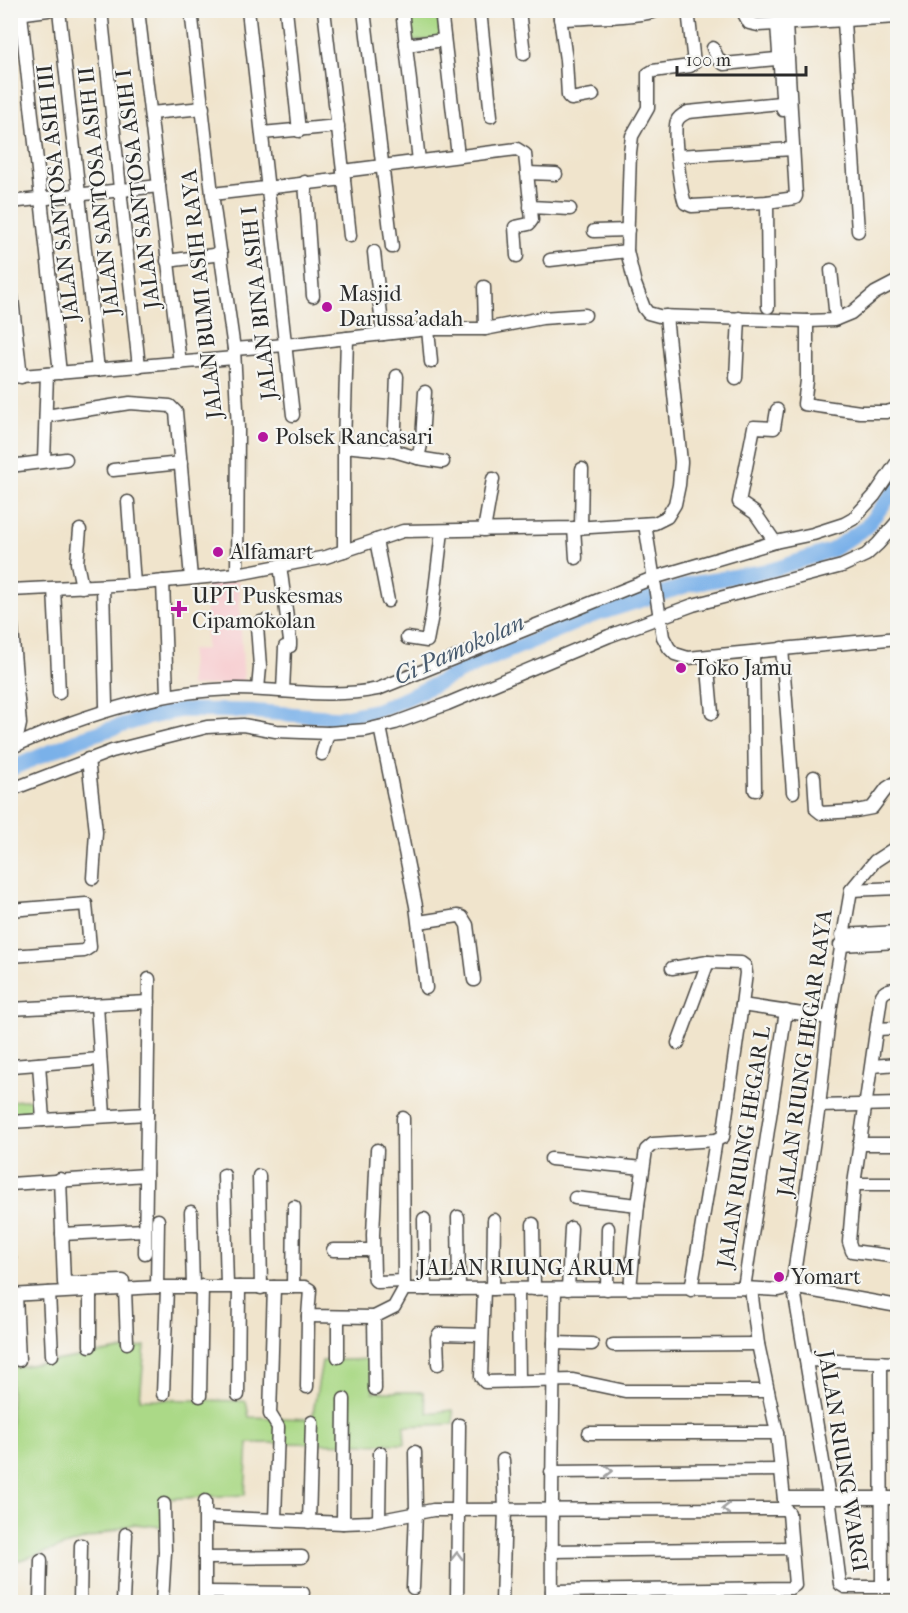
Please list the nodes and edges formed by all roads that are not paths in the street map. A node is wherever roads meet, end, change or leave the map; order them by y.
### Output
1 (48, 10) edge
2 (59, 10) edge
3 (101, 10) edge
4 (138, 10) edge
5 (191, 10) edge
6 (248, 10) edge
7 (286, 10) edge
8 (324, 10) edge
9 (363, 10) edge
10 (402, 10) edge
11 (441, 10) edge
12 (480, 10) edge
13 (519, 10) edge
14 (658, 10) edge
15 (688, 10) edge
16 (742, 10) edge
17 (16, 14) edge
18 (560, 15) edge
19 (811, 16) edge
20 (897, 17) edge
21 (844, 22) junction
22 (782, 24) junction
23 (444, 40) junction
24 (406, 45) junction
25 (713, 48) dead end
26 (524, 54) dead end
27 (783, 58) junction
28 (593, 94) dead end
29 (786, 102) junction
30 (203, 108) junction
31 (151, 113) junction
32 (491, 116) dead end
33 (338, 126) junction
34 (299, 130) junction
35 (262, 133) junction
36 (789, 150) junction
37 (458, 156) junction
38 (678, 156) junction
39 (419, 161) junction
40 (383, 166) junction
41 (527, 173) junction
42 (556, 174) dead end
43 (343, 175) junction
44 (305, 182) junction
45 (159, 186) junction
46 (267, 187) junction
47 (120, 190) junction
48 (212, 194) junction
49 (79, 195) junction
50 (40, 199) junction
51 (10, 202) edge
52 (767, 202) junction
53 (530, 207) junction
54 (570, 209) dead end
55 (628, 230) junction
56 (594, 231) dead end
57 (858, 231) dead end
58 (350, 236) dead end
59 (392, 247) dead end
60 (627, 251) junction
61 (374, 252) dead end
62 (220, 254) junction
63 (516, 256) dead end
64 (550, 260) dead end
65 (167, 261) junction
66 (831, 270) dead end
67 (10, 281) edge
68 (897, 281) edge
69 (484, 287) dead end
70 (313, 296) dead end
71 (768, 307) dead end
72 (585, 315) dead end
73 (666, 316) junction
74 (739, 318) junction
75 (836, 319) junction
76 (807, 321) junction
77 (428, 329) junction
78 (485, 329) junction
79 (382, 334) junction
80 (347, 338) junction
81 (285, 345) junction
82 (234, 353) junction
83 (431, 362) dead end
84 (180, 363) junction
85 (139, 367) junction
86 (98, 370) junction
87 (47, 374) junction
88 (60, 374) junction
89 (397, 376) dead end
90 (16, 377) edge
91 (736, 378) dead end
92 (425, 392) dead end
93 (897, 409) edge
94 (777, 410) dead end
95 (293, 415) dead end
96 (46, 416) junction
97 (344, 446) junction
98 (394, 451) junction
99 (418, 458) junction
100 (66, 459) dead end
101 (44, 461) junction
102 (897, 461) edge
103 (443, 462) dead end
104 (181, 464) junction
105 (10, 465) edge
106 (582, 469) dead end
107 (113, 470) dead end
108 (493, 479) dead end
109 (128, 502) dead end
110 (897, 521) edge
111 (645, 524) junction
112 (578, 528) junction
113 (80, 530) dead end
114 (484, 530) junction
115 (442, 531) junction
116 (376, 540) junction
117 (775, 542) junction
118 (344, 551) junction
119 (576, 558) dead end
120 (280, 566) junction
121 (237, 574) junction
122 (192, 578) junction
123 (163, 581) junction
124 (654, 583) junction
125 (134, 584) junction
126 (103, 586) junction
127 (82, 587) junction
128 (54, 588) junction
129 (10, 590) edge
130 (388, 601) dead end
131 (10, 605) edge
132 (659, 614) junction
133 (267, 621) dead end
134 (407, 638) dead end
135 (897, 638) edge
136 (782, 648) junction
137 (753, 652) junction
138 (13, 655) edge
139 (707, 657) junction
140 (258, 689) junction
141 (283, 692) junction
142 (59, 693) dead end
143 (13, 695) edge
144 (167, 696) junction
145 (106, 705) dead end
146 (712, 713) dead end
147 (380, 727) junction
148 (328, 733) junction
149 (10, 737) edge
150 (10, 748) edge
151 (322, 754) dead end
152 (88, 759) junction
153 (814, 777) dead end
154 (897, 781) edge
155 (10, 790) edge
156 (755, 790) dead end
157 (793, 792) dead end
158 (897, 846) edge
159 (93, 878) dead end
160 (897, 888) edge
161 (851, 890) junction
162 (10, 910) edge
163 (418, 922) junction
164 (897, 932) edge
165 (841, 940) junction
166 (897, 942) edge
167 (10, 956) edge
168 (708, 962) junction
169 (672, 968) dead end
170 (148, 979) dead end
171 (474, 980) dead end
172 (426, 988) dead end
173 (897, 989) edge
174 (148, 1002) junction
175 (97, 1005) junction
176 (742, 1005) junction
177 (10, 1009) edge
178 (786, 1011) junction
179 (829, 1018) junction
180 (897, 1028) edge
181 (877, 1029) junction
182 (678, 1042) dead end
183 (100, 1059) junction
184 (39, 1064) junction
185 (897, 1064) edge
186 (12, 1066) dead end
187 (873, 1066) junction
188 (897, 1104) edge
189 (819, 1106) junction
190 (865, 1106) junction
191 (147, 1114) junction
192 (104, 1116) junction
193 (403, 1118) dead end
194 (43, 1120) junction
195 (10, 1122) edge
196 (716, 1140) junction
197 (859, 1144) junction
198 (897, 1144) edge
199 (377, 1150) dead end
200 (551, 1159) dead end
201 (643, 1168) junction
202 (146, 1175) junction
203 (224, 1175) dead end
204 (259, 1176) dead end
205 (60, 1179) junction
206 (10, 1184) edge
207 (854, 1184) junction
208 (897, 1184) edge
209 (575, 1198) dead end
210 (638, 1205) junction
211 (294, 1207) dead end
212 (191, 1212) dead end
213 (458, 1217) dead end
214 (424, 1219) dead end
215 (158, 1220) dead end
216 (494, 1220) dead end
217 (533, 1224) dead end
218 (572, 1228) dead end
219 (608, 1228) dead end
220 (145, 1230) junction
221 (62, 1234) junction
222 (333, 1250) dead end
223 (373, 1250) junction
224 (145, 1253) dead end
225 (897, 1257) edge
226 (10, 1260) edge
227 (142, 1280) dead end
228 (404, 1285) junction
229 (233, 1286) junction
230 (162, 1287) junction
231 (197, 1287) junction
232 (274, 1287) junction
233 (293, 1287) junction
234 (792, 1287) junction
235 (261, 1288) junction
236 (747, 1288) junction
237 (125, 1289) junction
238 (425, 1289) junction
239 (459, 1289) junction
240 (488, 1289) junction
241 (518, 1289) junction
242 (534, 1289) junction
243 (561, 1289) junction
244 (607, 1289) junction
245 (630, 1289) junction
246 (691, 1290) junction
247 (90, 1291) junction
248 (13, 1293) edge
249 (49, 1293) junction
250 (897, 1306) edge
251 (308, 1316) junction
252 (338, 1317) junction
253 (374, 1317) junction
254 (482, 1335) junction
255 (127, 1343) dead end
256 (554, 1343) junction
257 (592, 1344) dead end
258 (758, 1344) junction
259 (613, 1345) dead end
260 (90, 1346) dead end
261 (52, 1355) dead end
262 (338, 1357) dead end
263 (19, 1360) dead end
264 (806, 1360) junction
265 (880, 1362) junction
266 (897, 1363) edge
267 (438, 1364) dead end
268 (519, 1381) junction
269 (554, 1382) junction
270 (307, 1387) dead end
271 (375, 1389) dead end
272 (765, 1391) junction
273 (163, 1394) dead end
274 (238, 1395) dead end
275 (200, 1396) dead end
276 (344, 1399) dead end
277 (312, 1422) dead end
278 (459, 1425) dead end
279 (589, 1433) dead end
280 (777, 1433) junction
281 (415, 1452) dead end
282 (380, 1453) dead end
283 (503, 1460) dead end
284 (781, 1470) junction
285 (551, 1472) junction
286 (829, 1497) junction
287 (881, 1498) junction
288 (897, 1498) edge
289 (205, 1500) dead end
290 (164, 1504) dead end
291 (784, 1504) junction
292 (458, 1509) junction
293 (505, 1509) junction
294 (551, 1510) junction
295 (416, 1512) junction
296 (206, 1517) junction
297 (275, 1519) junction
298 (379, 1520) junction
299 (309, 1522) junction
300 (343, 1523) junction
301 (126, 1534) dead end
302 (81, 1545) dead end
303 (791, 1548) junction
304 (551, 1551) junction
305 (303, 1557) dead end
306 (205, 1558) junction
307 (41, 1560) dead end
308 (882, 1587) junction
309 (897, 1587) edge
310 (413, 1588) dead end
311 (303, 1593) dead end
312 (696, 1596) edge
313 (205, 1597) edge
314 (552, 1597) edge
315 (40, 1602) edge
316 (80, 1602) edge
317 (123, 1602) edge
318 (162, 1602) edge
319 (457, 1602) edge
320 (502, 1602) edge

1 - 17 street
2 - 49 street, JALAN SANTOSA ASIH III
3 - 47 street, JALAN SANTOSA ASIH II
4 - 31 street, JALAN SANTOSA ASIH I
5 - 30 street, JALAN BUMI ASIH RAYA
6 - 35 street, JALAN BINA ASIH I
7 - 34 street
8 - 33 street
9 - 40 street
10 - 24 street
11 - 23 street
12 - 32 street
13 - 26 street
14 - 18 street
15 - 55 street
16 - 22 street
17 - 50 street
18 - 28 street
19 - 21 street
19 - 22 street
20 - 21 street
21 - 57 street
22 - 27 street
23 - 24 street
23 - 37 street
24 - 39 street
25 - 27 street
27 - 29 street
29 - 36 street
29 - 38 street
30 - 31 street
30 - 48 street, JALAN BUMI ASIH RAYA
31 - 45 street, JALAN SANTOSA ASIH I
33 - 34 street
33 - 43 street
34 - 35 street
35 - 46 street, JALAN BINA ASIH I
36 - 38 street
36 - 52 street
37 - 39 street
37 - 41 street
38 - 52 street
39 - 40 street
40 - 43 street
40 - 59 street
41 - 42 street
41 - 53 street
43 - 44 street
43 - 58 street
44 - 46 street
44 - 70 street
45 - 47 street
45 - 65 street, JALAN SANTOSA ASIH I
46 - 48 street
46 - 81 street, JALAN BINA ASIH I
47 - 49 street
47 - 85 street, JALAN SANTOSA ASIH II
48 - 62 street, JALAN BUMI ASIH RAYA
49 - 50 street
49 - 86 street, JALAN SANTOSA ASIH III
50 - 51 street
50 - 88 street
52 - 71 street
53 - 54 street
53 - 63 street
55 - 56 street
55 - 60 street
60 - 64 street
60 - 73 street
61 - 79 street
62 - 65 street
62 - 82 street, JALAN BUMI ASIH RAYA
65 - 84 street, JALAN SANTOSA ASIH I
66 - 75 street
67 - 90 street
68 - 75 street
69 - 78 street
72 - 78 street
73 - 74 street
73 - 111 street
74 - 76 street
74 - 91 street
75 - 76 street
76 - 93 street
77 - 78 street
77 - 79 street
77 - 83 street
79 - 80 street
80 - 81 street
80 - 97 street
81 - 82 street
81 - 95 street, JALAN BINA ASIH I
82 - 84 street
82 - 121 street, JALAN BUMI ASIH RAYA
84 - 85 street
85 - 86 street
86 - 88 street
87 - 88 street
87 - 90 street
87 - 96 street
89 - 98 street
92 - 99 street
94 - 117 street
96 - 101 street
96 - 104 street
97 - 98 street
97 - 118 street
98 - 99 street
99 - 103 street
100 - 101 street
101 - 105 street
102 - 117 street
104 - 107 street
104 - 122 street
106 - 112 street
108 - 114 street
109 - 125 street
110 - 132 street
111 - 112 street
111 - 124 street
112 - 114 street
112 - 119 street
113 - 127 street
114 - 115 street
115 - 116 street
115 - 134 street
116 - 118 street
116 - 130 street
117 - 124 street
118 - 120 street
120 - 121 street
120 - 141 street
121 - 122 street
122 - 123 street
123 - 125 street
123 - 144 street
124 - 132 street
124 - 141 street
125 - 126 street
126 - 127 street
126 - 145 street
127 - 128 street
128 - 129 street
128 - 142 street
131 - 138 street
132 - 139 street
132 - 147 street
133 - 140 street
135 - 136 street
136 - 137 street
136 - 157 street
137 - 139 street
137 - 156 street
138 - 143 street
139 - 146 street
140 - 141 street
140 - 144 street
143 - 149 street
144 - 150 street
147 - 148 street
147 - 163 street
148 - 151 street
148 - 152 street
152 - 155 street
152 - 159 street
153 - 154 street
158 - 161 street, JALAN RIUNG HEGAR RAYA
160 - 161 street
161 - 165 street, JALAN RIUNG HEGAR RAYA
162 - 167 street
163 - 171 street
163 - 172 street
164 - 165 street
165 - 166 street
165 - 179 street, JALAN RIUNG HEGAR RAYA
168 - 169 street
168 - 176 street
168 - 182 street
170 - 174 street
173 - 181 street
174 - 175 street
174 - 191 street
175 - 177 street
175 - 183 street
176 - 178 street
176 - 196 street
178 - 179 street
178 - 236 street, JALAN RIUNG HEGAR L
179 - 189 street, JALAN RIUNG HEGAR RAYA
180 - 181 street
181 - 187 street
183 - 184 street
183 - 192 street
184 - 186 street
184 - 194 street
185 - 187 street
187 - 190 street
188 - 190 street
189 - 190 street
189 - 234 street, JALAN RIUNG HEGAR RAYA
190 - 197 street
191 - 192 street
191 - 202 street
192 - 194 street
193 - 228 street
194 - 195 street
196 - 201 street
196 - 246 street
197 - 198 street
197 - 207 street
199 - 223 street
200 - 201 street
201 - 210 street
202 - 205 street
202 - 220 street
203 - 229 street
204 - 235 street
205 - 206 street
205 - 221 street
207 - 208 street
207 - 225 street
209 - 210 street
210 - 245 street
211 - 233 street
212 - 231 street
213 - 239 street
214 - 238 street
215 - 230 street
216 - 240 street
217 - 242 street
218 - 243 street
219 - 244 street
220 - 221 street
220 - 224 street
221 - 227 street
222 - 223 street
223 - 228 street
226 - 248 street
228 - 238 street, JALAN RIUNG ARUM
228 - 253 street, JALAN RIUNG ARUM
229 - 231 street
229 - 235 street
229 - 274 street
230 - 231 street
230 - 237 street
230 - 273 street
231 - 275 street
232 - 233 street
232 - 235 street
232 - 297 street
233 - 251 street
234 - 236 street, JALAN RIUNG ARUM
234 - 250 street, JALAN RIUNG ARUM
234 - 264 street, JALAN RIUNG WARGI
236 - 246 street, JALAN RIUNG ARUM
236 - 258 street, JALAN RIUNG HEGAR L
237 - 247 street
237 - 255 street
238 - 239 street, JALAN RIUNG ARUM
239 - 240 street, JALAN RIUNG ARUM
240 - 241 street, JALAN RIUNG ARUM
240 - 254 street
241 - 242 street, JALAN RIUNG ARUM
241 - 268 street
242 - 243 street, JALAN RIUNG ARUM
243 - 244 street, JALAN RIUNG ARUM
243 - 256 street
244 - 245 street, JALAN RIUNG ARUM
245 - 246 street, JALAN RIUNG ARUM
247 - 249 street
247 - 260 street
248 - 249 street
248 - 263 street
249 - 261 street
251 - 252 street
251 - 270 street
252 - 253 street
252 - 262 street
253 - 271 street
254 - 267 street
254 - 268 street
256 - 257 street
256 - 269 street
258 - 259 street
258 - 272 street, JALAN RIUNG HEGAR L
264 - 265 street
264 - 286 street, JALAN RIUNG WARGI
265 - 266 street
265 - 287 street
268 - 269 street
269 - 272 street
269 - 285 street
272 - 280 street, JALAN RIUNG HEGAR L
276 - 300 street
277 - 299 street
278 - 292 street
279 - 280 street
280 - 284 street, JALAN RIUNG HEGAR L
281 - 295 street
282 - 298 street
283 - 293 street
285 -> 284 street
284 - 291 street, JALAN RIUNG HEGAR L
285 - 294 street
286 - 287 street
286 - 291 street
286 - 308 street, JALAN RIUNG WARGI
287 - 288 street
287 - 308 street
289 - 296 street
290 - 318 street
291 -> 294 street
291 - 303 street, JALAN RIUNG HEGAR L
292 - 293 street
292 - 295 street
319 -> 292 street
293 - 294 street
293 - 320 street
294 - 304 street
295 - 298 street
295 - 310 street
296 - 297 street
296 - 306 street
297 - 299 street
298 - 300 street
299 - 300 street
301 - 317 street
302 - 316 street
303 - 304 street
303 - 312 street, JALAN RIUNG HEGAR L
304 - 314 street
305 - 306 street
306 - 313 street
307 - 315 street
308 - 309 street, JALAN RIUNG WARGI
311 - 313 street
312 - 314 street

